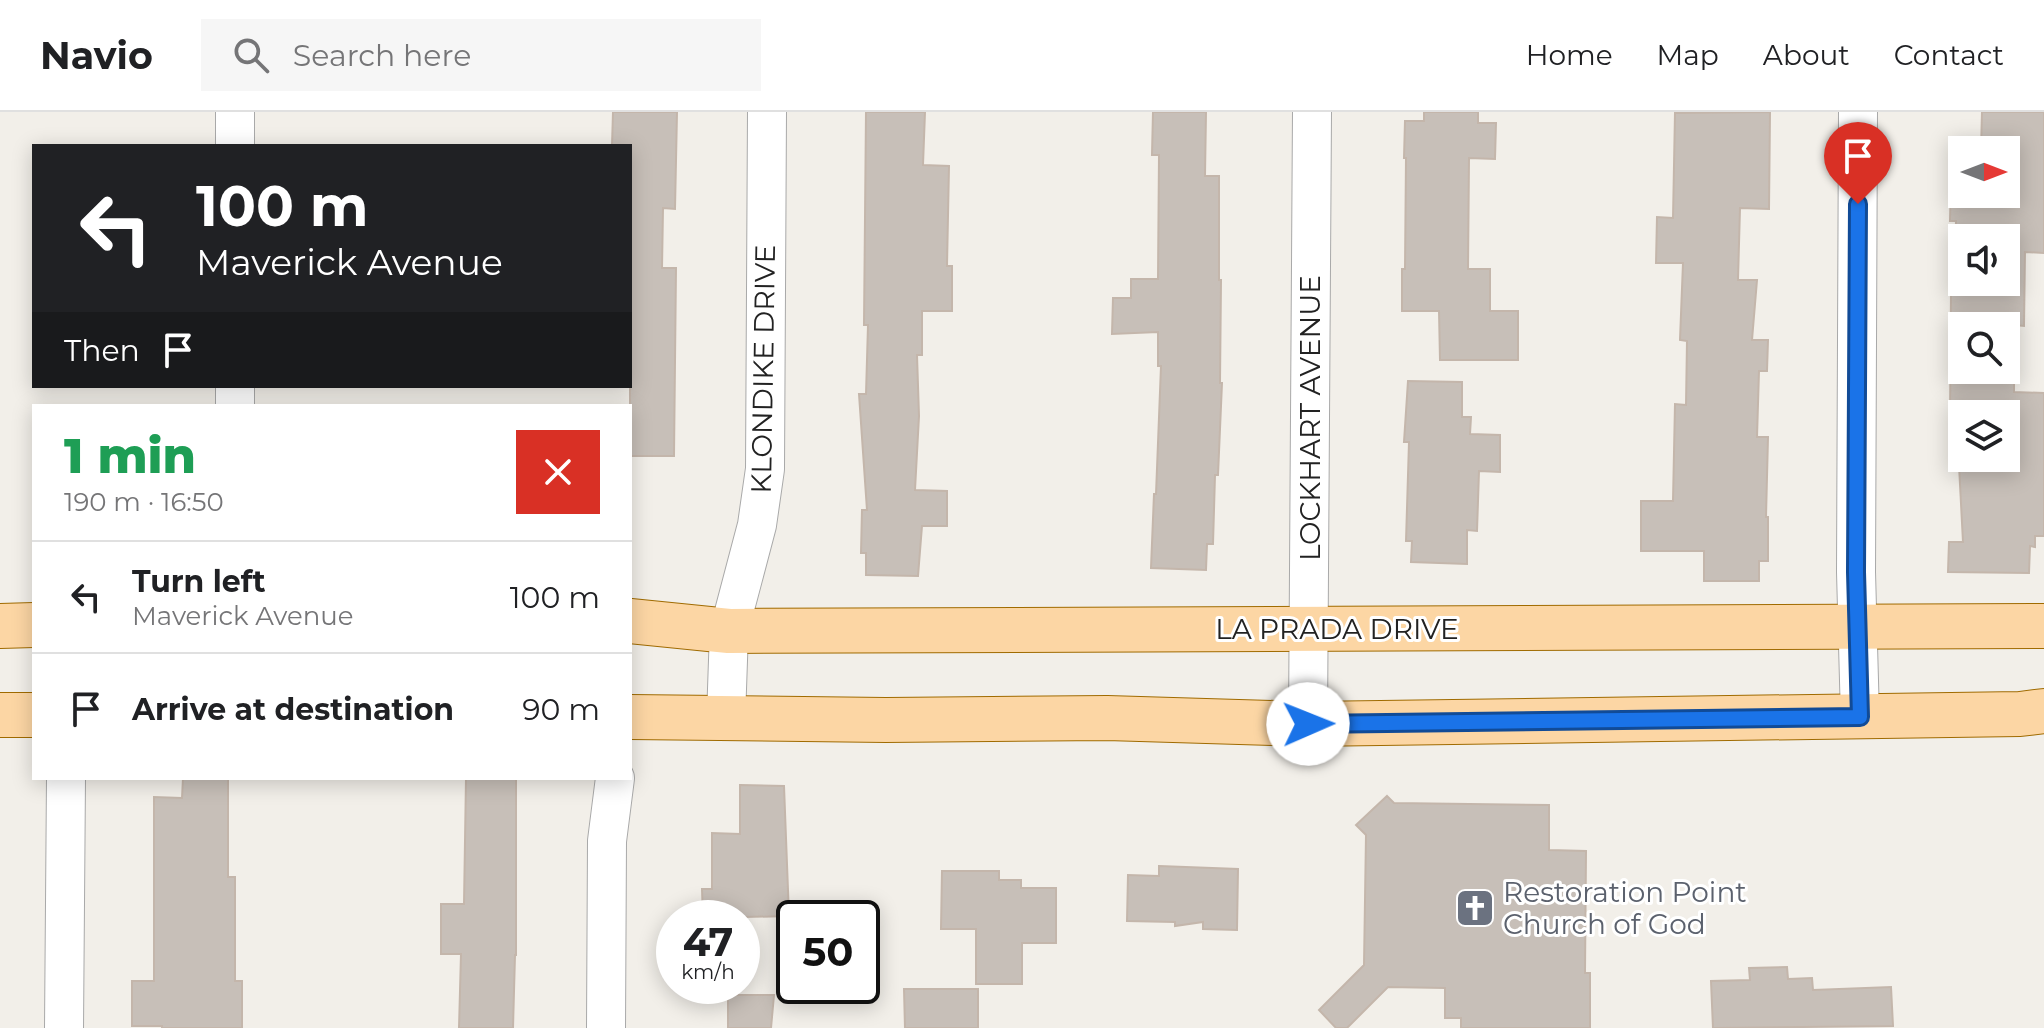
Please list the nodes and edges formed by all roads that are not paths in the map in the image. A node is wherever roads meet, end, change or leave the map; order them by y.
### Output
1 (235, 112) edge
2 (767, 112) edge
3 (1312, 112) edge
4 (1858, 112) edge
5 (235, 144) edge
6 (632, 621) edge
7 (32, 625) edge
8 (0, 626) edge
9 (1858, 626) junction
10 (2044, 626) edge
11 (1308, 629) junction
12 (729, 631) junction
13 (2044, 711) edge
14 (0, 715) edge
15 (32, 715) edge
16 (632, 717) edge
17 (1860, 717) junction
18 (726, 718) junction
19 (1308, 724) junction
20 (66, 780) edge
21 (615, 780) edge
22 (64, 1028) edge
23 (606, 1028) edge

1 - 5 street
2 - 12 street, KLONDIKE DRIVE
3 - 11 street, LOCKHART AVENUE
4 - 9 street
6 - 12 main road, LA PRADA DRIVE
7 - 8 main road
9 - 10 main road, LA PRADA DRIVE
9 - 11 main road, LA PRADA DRIVE
9 - 17 street
11 - 12 main road, LA PRADA DRIVE
11 - 19 street, LOCKHART AVENUE
12 - 18 street, KLONDIKE DRIVE
13 - 17 main road
14 - 15 main road
16 - 18 main road
17 - 19 main road
18 - 19 main road
20 - 22 street
21 - 23 street

